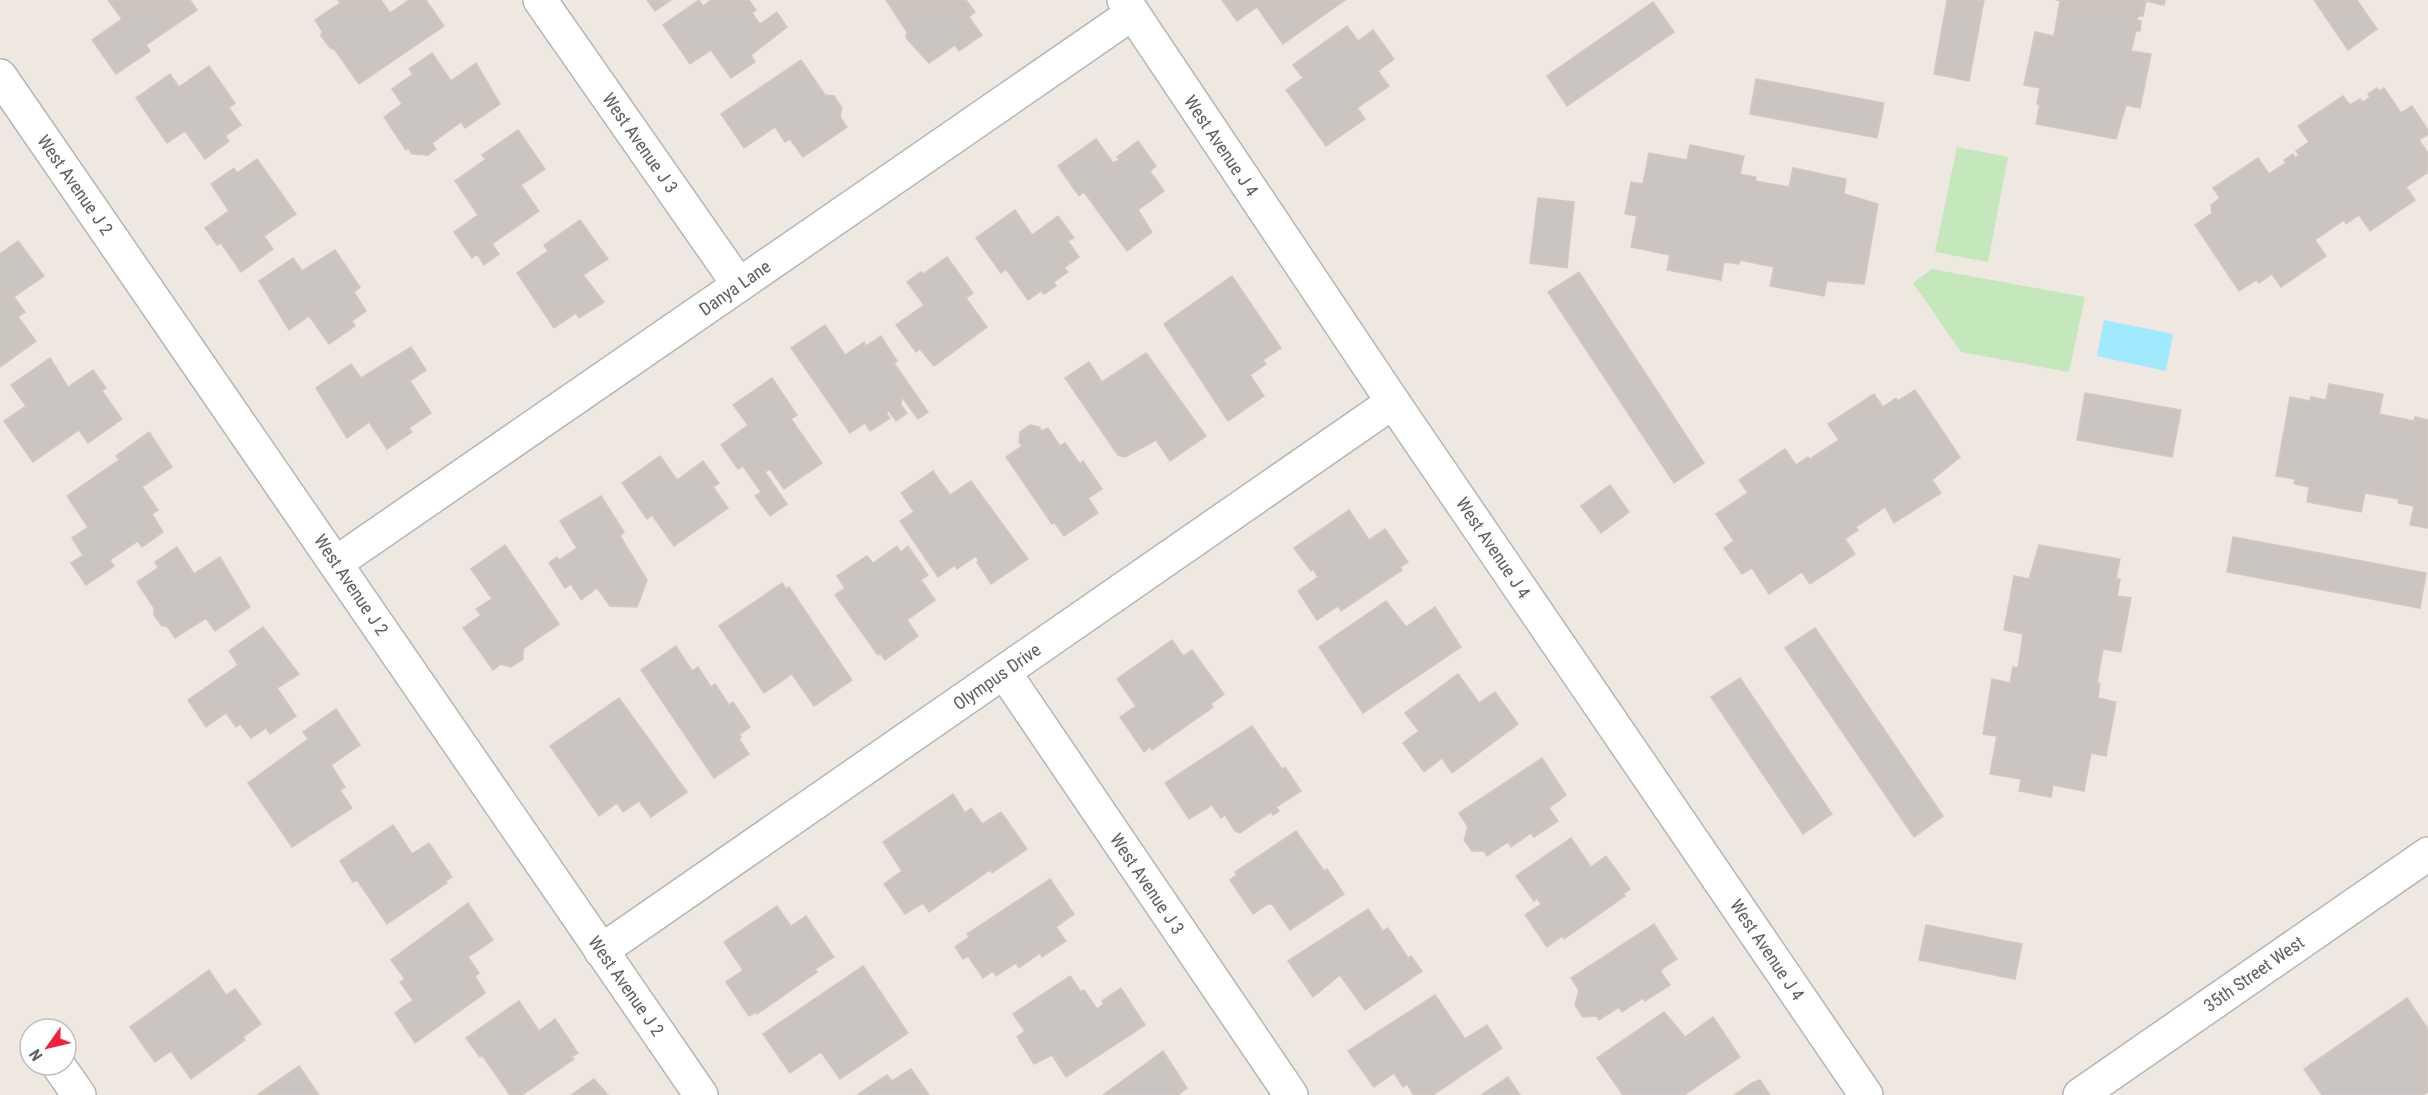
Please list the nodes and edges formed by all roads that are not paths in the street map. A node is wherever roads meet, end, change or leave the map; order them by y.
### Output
1 (540, 0) edge
2 (1128, 7) edge
3 (0, 75) edge
4 (739, 285) junction
5 (1393, 402) junction
6 (336, 563) junction
7 (1004, 672) junction
8 (2428, 854) edge
9 (601, 951) junction
10 (66, 1077) edge
11 (79, 1095) edge
12 (701, 1095) edge
13 (1291, 1095) edge
14 (1866, 1095) edge
15 (2080, 1095) edge

1 - 4 street, West Avenue J 3
2 - 4 street, Danya Lane
2 - 5 street, West Avenue J 4
3 - 6 street, West Avenue J 2
4 - 6 street, Danya Lane
5 - 7 street, Olympus Drive
5 - 14 street, West Avenue J 4
6 - 9 street, West Avenue J 2
7 - 9 street, Olympus Drive
7 - 13 street, West Avenue J 3
8 - 15 street, 35th Street West
9 - 12 street, West Avenue J 2
10 - 11 street

